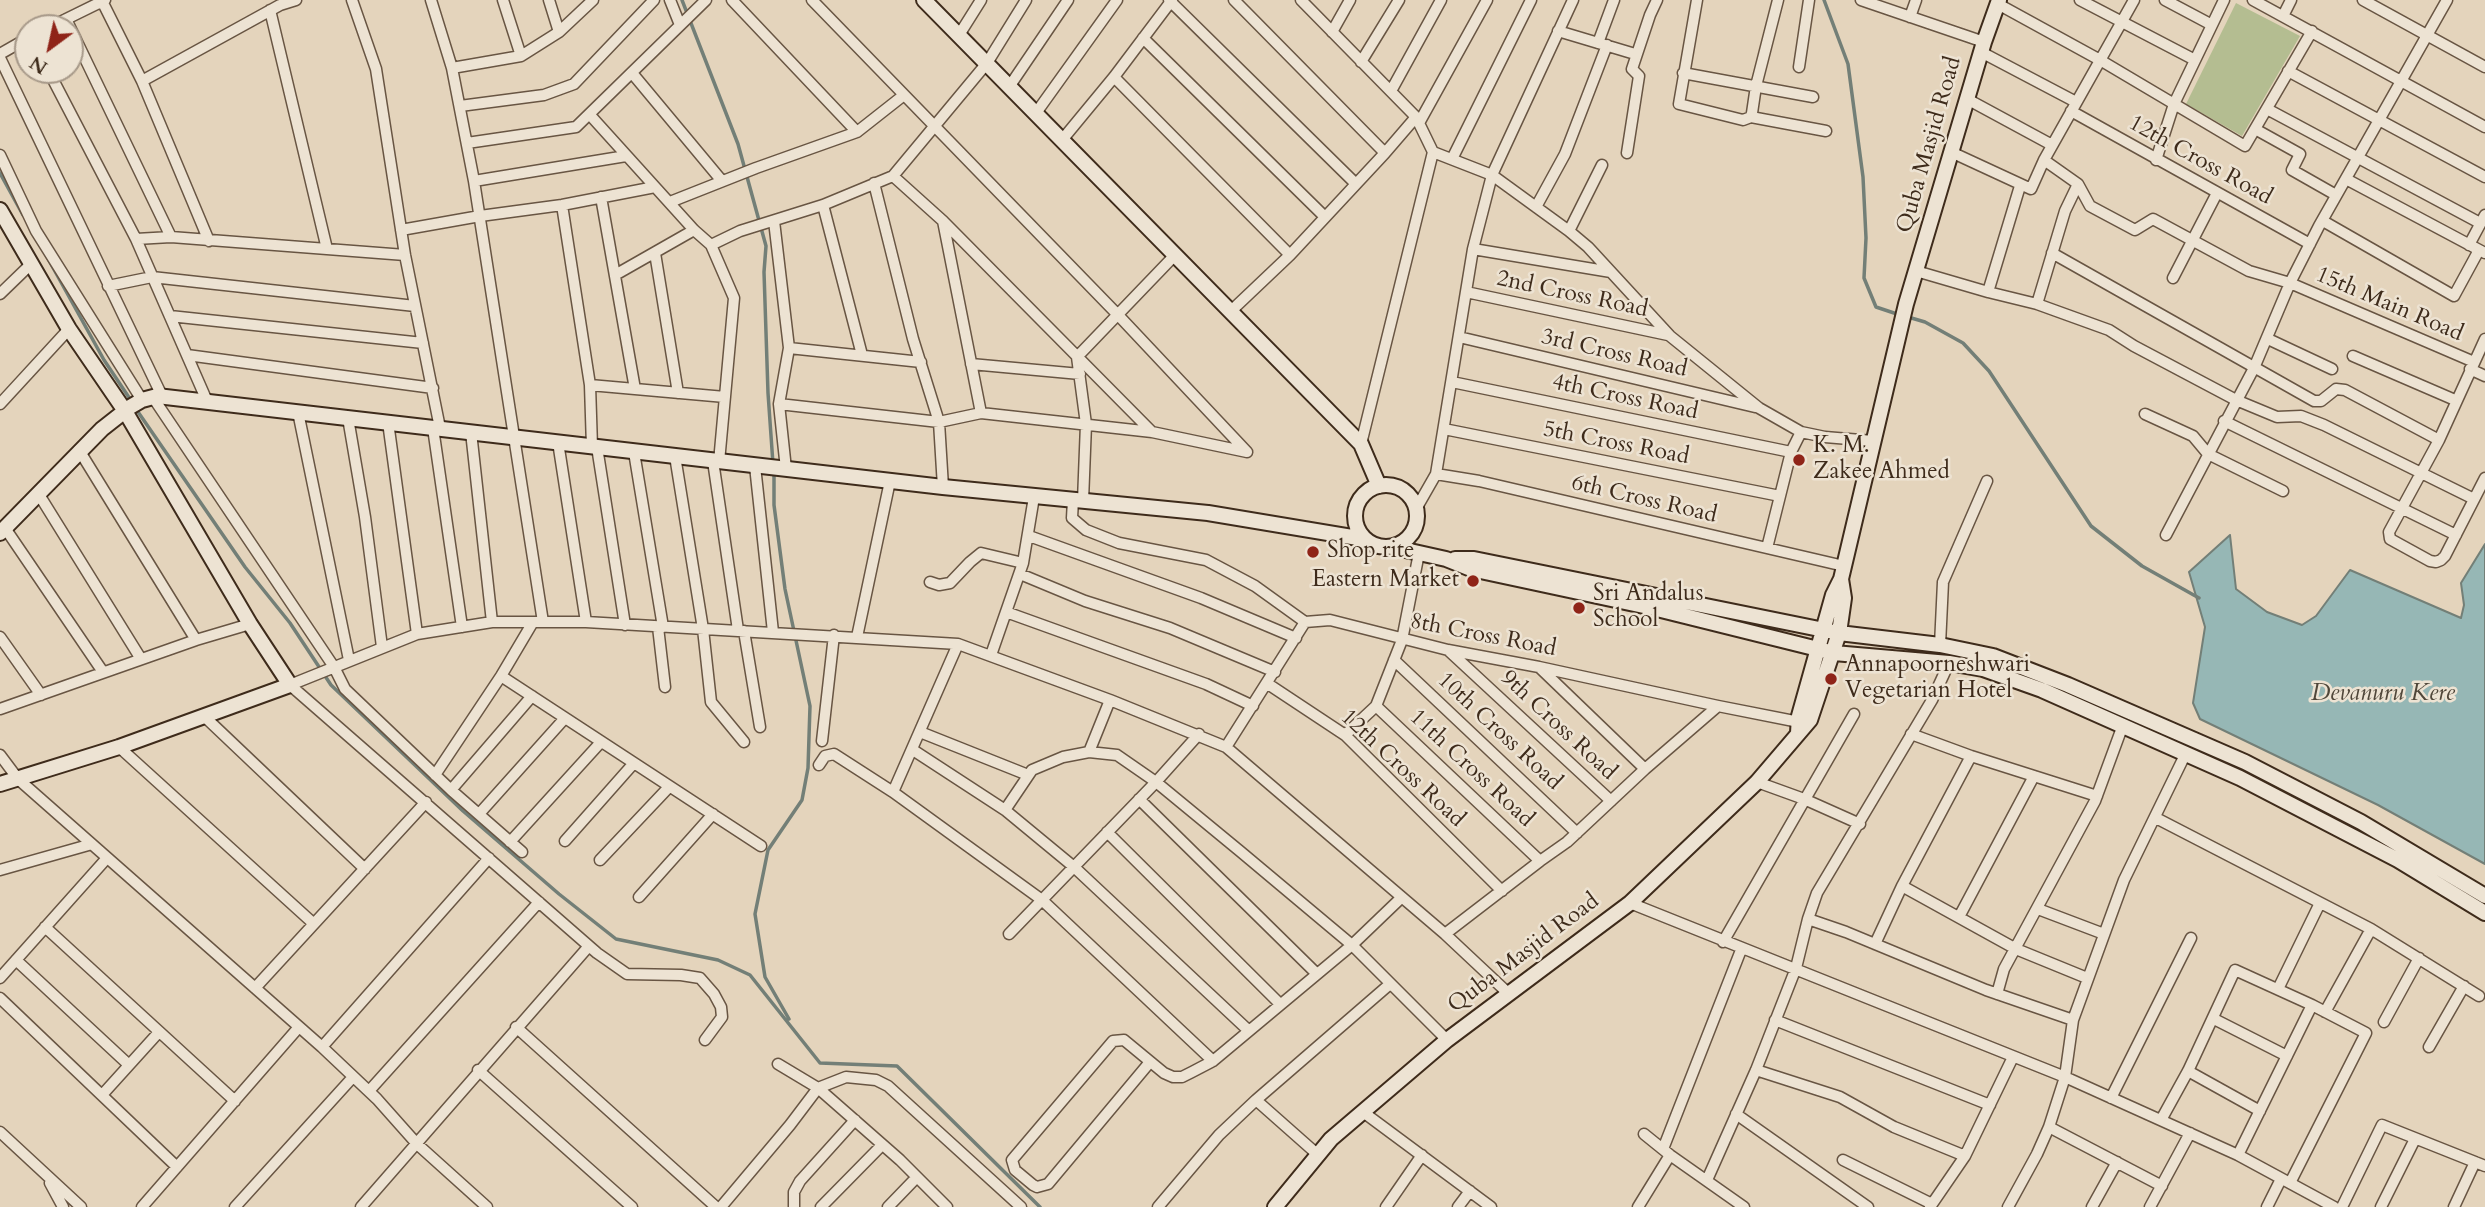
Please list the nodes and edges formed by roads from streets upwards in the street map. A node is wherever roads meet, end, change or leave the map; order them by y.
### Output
1 (296, 0) edge
2 (352, 0) edge
3 (431, 0) edge
4 (503, 0) edge
5 (549, 0) edge
6 (654, 0) edge
7 (670, 0) edge
8 (732, 0) edge
9 (812, 0) edge
10 (981, 0) edge
11 (1027, 0) edge
12 (1068, 0) edge
13 (1117, 0) edge
14 (1171, 0) edge
15 (1234, 0) edge
16 (1350, 0) edge
17 (1399, 0) edge
18 (1441, 0) edge
19 (1487, 0) edge
20 (1531, 0) edge
21 (1573, 0) edge
22 (1614, 0) edge
23 (1657, 0) edge
24 (1697, 0) edge
25 (1778, 0) edge
26 (1809, 0) edge
27 (1863, 0) edge
28 (1916, 0) edge
29 (2080, 0) edge
30 (2134, 0) edge
31 (2165, 0) edge
32 (2224, 0) edge
33 (2253, 0) edge
34 (2291, 0) edge
35 (2363, 0) edge
36 (2447, 0) edge
37 (103, 1) edge
38 (592, 1) edge
39 (704, 2) edge
40 (1305, 2) edge
41 (1999, 2) edge
42 (933, 3) edge
43 (270, 10) junction
44 (76, 14) edge
45 (2283, 16) junction
46 (1910, 17) junction
47 (2122, 22) junction
48 (682, 23) junction
49 (2212, 25) junction
50 (1558, 31) junction
51 (2312, 31) junction
52 (559, 32) junction
53 (1332, 32) junction
54 (959, 35) junction
55 (2428, 35) junction
56 (1143, 38) junction
57 (1602, 44) junction
58 (1982, 47) junction
59 (1635, 54) junction
60 (0, 56) edge
61 (84, 56) edge
62 (521, 56) junction
63 (2100, 60) junction
64 (2195, 60) junction
65 (1361, 62) junction
66 (986, 63) junction
67 (1799, 66) dead end
68 (2485, 67) edge
69 (452, 68) junction
70 (2288, 71) junction
71 (632, 73) junction
72 (1683, 73) junction
73 (1114, 77) junction
74 (142, 80) junction
75 (2400, 82) junction
76 (55, 84) edge
77 (1756, 86) junction
78 (1009, 87) junction
79 (1391, 91) junction
80 (904, 95) junction
81 (1813, 97) dead end
82 (1967, 99) junction
83 (2175, 104) junction
84 (460, 106) junction
85 (2074, 107) junction
86 (2267, 108) junction
87 (1036, 113) junction
88 (590, 115) junction
89 (1751, 117) junction
90 (1417, 120) junction
91 (2379, 120) junction
92 (935, 127) junction
93 (2485, 127) edge
94 (2255, 129) junction
95 (1826, 131) dead end
96 (857, 132) junction
97 (1062, 140) junction
98 (467, 144) junction
99 (2052, 145) junction
100 (1433, 152) junction
101 (1951, 152) junction
102 (1385, 153) junction
103 (1628, 153) dead end
104 (0, 155) edge
105 (626, 156) junction
106 (2358, 158) junction
107 (1452, 159) junction
108 (2044, 160) junction
109 (2156, 160) junction
110 (1602, 165) dead end
111 (1492, 175) junction
112 (893, 176) junction
113 (2485, 177) edge
114 (2346, 178) junction
115 (727, 179) junction
116 (474, 181) junction
117 (874, 183) junction
118 (1356, 184) junction
119 (2078, 184) junction
120 (2020, 186) junction
121 (654, 187) junction
122 (2217, 193) junction
123 (2336, 195) junction
124 (601, 197) junction
125 (670, 202) junction
126 (562, 205) junction
127 (823, 205) junction
128 (1536, 207) junction
129 (0, 210) edge
130 (480, 216) junction
131 (1325, 217) junction
132 (2483, 219) edge
133 (774, 220) junction
134 (943, 221) junction
135 (2323, 221) junction
136 (401, 230) junction
137 (694, 230) junction
138 (1569, 231) junction
139 (171, 237) junction
140 (136, 239) junction
141 (209, 240) junction
142 (2193, 240) junction
143 (2310, 244) junction
144 (2469, 244) junction
145 (711, 245) junction
146 (1473, 248) junction
147 (327, 249) junction
148 (2482, 252) edge
149 (655, 253) junction
150 (2052, 253) junction
151 (405, 255) junction
152 (1175, 255) junction
153 (1290, 255) junction
154 (31, 264) junction
155 (1916, 271) junction
156 (1611, 272) junction
157 (615, 275) junction
158 (152, 277) junction
159 (2174, 278) dead end
160 (2290, 283) junction
161 (108, 286) junction
162 (1466, 292) junction
163 (1989, 292) junction
164 (0, 294) edge
165 (2037, 304) junction
166 (415, 306) junction
167 (1231, 312) junction
168 (170, 316) junction
169 (1119, 316) junction
170 (69, 329) junction
171 (1670, 335) junction
172 (1459, 337) junction
173 (2268, 339) junction
174 (2485, 339) edge
175 (423, 343) junction
176 (789, 348) junction
177 (187, 355) junction
178 (862, 355) junction
179 (2353, 356) dead end
180 (1077, 357) junction
181 (920, 362) junction
182 (971, 364) junction
183 (2472, 365) junction
184 (2254, 368) junction
185 (2332, 369) dead end
186 (1080, 374) junction
187 (2485, 376) edge
188 (1452, 382) junction
189 (590, 385) junction
190 (433, 388) junction
191 (635, 389) junction
192 (678, 393) junction
193 (725, 397) junction
194 (2236, 400) junction
195 (2455, 400) junction
196 (207, 401) junction
197 (141, 402) junction
198 (0, 404) edge
199 (779, 404) junction
200 (1759, 408) junction
201 (298, 412) junction
202 (981, 413) junction
203 (2145, 414) dead end
204 (348, 418) junction
205 (2224, 421) junction
206 (388, 422) junction
207 (939, 422) junction
208 (1086, 424) junction
209 (437, 428) junction
210 (1444, 429) junction
211 (471, 432) junction
212 (1152, 432) junction
213 (1801, 432) junction
214 (514, 437) junction
215 (2439, 440) junction
216 (1873, 441) junction
217 (558, 442) junction
218 (1361, 444) junction
219 (595, 447) junction
220 (79, 450) junction
221 (634, 452) junction
222 (1791, 452) junction
223 (2208, 454) junction
224 (675, 456) junction
225 (716, 461) junction
226 (758, 466) junction
227 (784, 469) junction
228 (2421, 473) junction
229 (1436, 474) junction
230 (890, 481) junction
231 (1987, 481) dead end
232 (2482, 483) edge
233 (1380, 486) junction
234 (943, 487) junction
235 (2283, 491) dead end
236 (38, 492) junction
237 (1780, 496) junction
238 (1034, 497) junction
239 (2474, 499) junction
240 (1078, 500) junction
241 (1416, 509) junction
242 (2401, 509) junction
243 (2, 530) edge
244 (2166, 535) dead end
245 (2456, 535) junction
246 (1029, 536) junction
247 (1364, 539) junction
248 (1392, 547) junction
249 (1767, 548) junction
250 (1419, 553) junction
251 (1446, 559) junction
252 (1023, 564) junction
253 (1842, 573) junction
254 (1020, 575) junction
255 (930, 582) dead end
256 (1006, 612) junction
257 (492, 622) junction
258 (538, 622) junction
259 (586, 622) junction
260 (1305, 622) junction
261 (250, 624) junction
262 (625, 625) junction
263 (462, 627) junction
264 (661, 627) junction
265 (703, 629) junction
266 (1823, 629) junction
267 (741, 630) junction
268 (777, 632) junction
269 (1839, 633) junction
270 (417, 634) junction
271 (834, 635) junction
272 (0, 637) edge
273 (858, 637) junction
274 (1296, 638) junction
275 (196, 640) junction
276 (1402, 640) junction
277 (958, 644) junction
278 (1940, 645) junction
279 (382, 647) junction
280 (1819, 649) junction
281 (1448, 650) junction
282 (1834, 653) junction
283 (992, 655) junction
284 (141, 659) junction
285 (349, 660) junction
286 (1394, 660) junction
287 (1950, 663) junction
288 (1539, 667) junction
289 (331, 669) junction
290 (1275, 672) junction
291 (103, 673) junction
292 (501, 676) junction
293 (1268, 684) junction
294 (290, 685) junction
295 (665, 687) dead end
296 (41, 695) junction
297 (532, 696) junction
298 (1111, 700) junction
299 (1253, 706) junction
300 (1376, 706) junction
301 (1718, 706) junction
302 (0, 709) edge
303 (1854, 714) dead end
304 (205, 717) junction
305 (565, 718) junction
306 (2123, 725) junction
307 (760, 727) dead end
308 (1799, 728) junction
309 (920, 732) junction
310 (1199, 734) junction
311 (1911, 734) junction
312 (1345, 736) junction
313 (822, 741) dead end
314 (601, 742) junction
315 (744, 742) dead end
316 (119, 747) junction
317 (1226, 747) junction
318 (913, 750) junction
319 (1089, 752) junction
320 (0, 754) edge
321 (2185, 755) junction
322 (1971, 756) junction
323 (634, 762) junction
324 (819, 765) dead end
325 (1645, 769) junction
326 (435, 775) junction
327 (1028, 775) junction
328 (2034, 776) junction
329 (18, 779) junction
330 (1156, 782) junction
331 (1756, 782) junction
332 (0, 784) edge
333 (669, 787) junction
334 (451, 790) junction
335 (893, 793) junction
336 (2097, 796) junction
337 (1139, 799) junction
338 (1804, 799) junction
339 (1611, 801) junction
340 (426, 802) junction
341 (1005, 810) junction
342 (479, 814) junction
343 (713, 814) junction
344 (2156, 818) junction
345 (1860, 824) junction
346 (1107, 832) junction
347 (1577, 833) junction
348 (565, 841) dead end
349 (510, 842) junction
350 (92, 844) junction
351 (761, 846) dead end
352 (522, 852) dead end
353 (107, 858) junction
354 (489, 858) junction
355 (600, 860) dead end
356 (1540, 860) junction
357 (1074, 867) junction
358 (365, 869) junction
359 (0, 870) edge
360 (1902, 886) junction
361 (1502, 891) junction
362 (2485, 896) edge
363 (639, 897) dead end
364 (1401, 898) junction
365 (1042, 900) junction
366 (539, 902) junction
367 (2319, 903) junction
368 (1630, 904) junction
369 (2038, 909) junction
370 (2485, 913) edge
371 (1959, 917) junction
372 (1808, 919) junction
373 (314, 924) junction
374 (45, 927) junction
375 (2371, 929) junction
376 (1009, 934) dead end
377 (1445, 934) junction
378 (2104, 934) junction
379 (2191, 938) dead end
380 (1723, 943) junction
381 (1875, 944) junction
382 (1352, 945) junction
383 (589, 946) junction
384 (2016, 949) junction
385 (1741, 950) junction
386 (2419, 958) junction
387 (16, 960) junction
388 (1796, 968) junction
389 (1317, 974) junction
390 (0, 978) edge
391 (2087, 978) junction
392 (1390, 984) junction
393 (2464, 986) junction
394 (255, 988) junction
395 (2277, 989) junction
396 (1509, 994) junction
397 (1997, 994) junction
398 (2479, 996) dead end
399 (0, 999) edge
400 (1280, 1004) junction
401 (2312, 1005) junction
402 (2325, 1012) junction
403 (2214, 1019) junction
404 (1775, 1020) junction
405 (2073, 1020) junction
406 (2384, 1021) dead end
407 (299, 1027) junction
408 (516, 1027) junction
409 (1248, 1030) junction
410 (159, 1032) junction
411 (705, 1040) dead end
412 (1447, 1040) junction
413 (321, 1047) junction
414 (2429, 1047) dead end
415 (2287, 1056) junction
416 (2013, 1057) junction
417 (1213, 1061) junction
418 (1150, 1062) junction
419 (778, 1064) dead end
420 (129, 1066) junction
421 (478, 1070) junction
422 (1756, 1070) junction
423 (2188, 1072) junction
424 (353, 1077) junction
425 (2065, 1077) junction
426 (818, 1088) junction
427 (369, 1091) junction
428 (102, 1095) junction
429 (2111, 1098) junction
430 (1256, 1100) junction
431 (235, 1101) junction
432 (1990, 1105) junction
433 (2260, 1111) junction
434 (1363, 1112) junction
435 (1736, 1114) junction
436 (855, 1120) junction
437 (2161, 1120) junction
438 (2049, 1127) junction
439 (0, 1132) edge
440 (2190, 1133) junction
441 (1644, 1134) dead end
442 (2415, 1139) junction
443 (417, 1144) junction
444 (882, 1145) junction
445 (1667, 1152) junction
446 (1317, 1154) junction
447 (1422, 1155) junction
448 (2238, 1155) junction
449 (1965, 1156) junction
450 (1843, 1160) dead end
451 (2117, 1162) junction
452 (2480, 1164) edge
453 (177, 1167) junction
454 (47, 1175) junction
455 (916, 1178) junction
456 (1707, 1180) junction
457 (2286, 1181) junction
458 (2162, 1186) junction
459 (1470, 1191) junction
460 (364, 1203) edge
461 (1931, 1205) edge
462 (2328, 1205) edge
463 (63, 1207) edge
464 (81, 1207) edge
465 (142, 1207) edge
466 (235, 1207) edge
467 (376, 1207) edge
468 (487, 1207) edge
469 (632, 1207) edge
470 (718, 1207) edge
471 (794, 1207) edge
472 (821, 1207) edge
473 (888, 1207) edge
474 (947, 1207) edge
475 (1021, 1207) edge
476 (1158, 1207) edge
477 (1275, 1207) edge
478 (1386, 1207) edge
479 (1458, 1207) edge
480 (1491, 1207) edge
481 (1639, 1207) edge
482 (1744, 1207) edge
483 (1868, 1207) edge
484 (2008, 1207) edge
485 (2092, 1207) edge
486 (2150, 1207) edge
487 (2267, 1207) edge
488 (2342, 1207) edge
489 (2381, 1207) edge
490 (2454, 1207) edge

1 - 43 street
2 - 136 street
3 - 69 street
4 - 62 street
5 - 52 street
6 - 84 street
7 - 48 street
8 - 96 street
9 - 80 street
10 - 54 street
11 - 66 street
12 - 78 street
13 - 87 street
14 - 56 street
14 - 118 street
15 - 102 street
16 - 53 street
17 - 65 street
18 - 79 street
19 - 90 street
20 - 107 street
21 - 50 street
22 - 57 street
23 - 59 street
24 - 72 street
25 - 77 street
26 - 67 street
27 - 46 street, 12th Cross Road
28 - 46 street
29 - 47 street
30 - 47 street
31 - 49 street
32 - 49 street
33 - 45 street
34 - 45 street
35 - 55 street
36 - 55 street
37 - 44 street
37 - 74 street
38 - 52 street
39 - 48 street
40 - 53 street
41 - 58 street, Quba Masjid Road
41 - 63 street
42 - 54 street
43 - 74 street
43 - 147 street
45 - 51 street
46 - 58 street, 12th Cross Road
47 - 63 street
47 - 64 street
48 - 71 street
49 - 64 street
50 - 57 street
50 - 111 street
51 - 70 street
51 - 75 street
52 - 62 street
53 - 65 street
54 - 66 street
55 - 68 street
55 - 75 street
56 - 73 street
56 - 131 street
57 - 59 street
57 - 128 street
58 - 82 street, Quba Masjid Road
58 - 85 street, 12th Cross Road
59 - 103 street
60 - 161 street
61 - 139 street
62 - 69 street
63 - 83 street
63 - 85 street
64 - 83 street
65 - 79 street
66 - 78 street
66 - 92 street
69 - 84 street
70 - 86 street
70 - 91 street
71 - 88 street
71 - 115 street
72 - 77 street
72 - 89 street
73 - 97 street
73 - 153 street
74 - 141 street
75 - 91 street
75 - 93 street
76 - 140 street
77 - 81 street
77 - 89 street
78 - 87 street
79 - 90 street
80 - 92 street
80 - 96 street
82 - 99 street
82 - 101 street, Quba Masjid Road
83 - 94 street
83 - 109 street
84 - 98 street
85 - 99 street
85 - 109 street, 12th Cross Road
86 - 94 street
86 - 106 street
87 - 97 street
88 - 98 street
88 - 105 street
89 - 95 street
90 - 100 street
90 - 102 street
91 - 106 street
91 - 113 street
92 - 112 street
92 - 169 street
94 - 123 street
96 - 115 street
97 - 152 street
98 - 116 street
99 - 108 street
100 - 107 street
100 - 218 street
101 - 120 street
101 - 155 street, Quba Masjid Road
102 - 118 street
104 - 197 street
105 - 116 street
105 - 121 street
106 - 114 street
106 - 132 street
107 - 111 street
108 - 119 street
108 - 120 street
109 - 122 street, 12th Cross Road
110 - 138 street
111 - 128 street
111 - 146 street
112 - 117 street
112 - 134 street
114 - 123 street
114 - 144 street
115 - 125 street
116 - 130 street
117 - 127 street
117 - 181 street
118 - 131 street
119 - 142 street, 15th Main Road
119 - 150 street
120 - 163 street
121 - 124 street
121 - 125 street
122 - 142 street
122 - 143 street, 12th Cross Road
123 - 135 street
124 - 126 street
124 - 157 street
125 - 137 street
126 - 130 street
126 - 189 street
127 - 133 street
127 - 178 street
128 - 138 street
129 - 154 street
130 - 136 street
130 - 214 street
131 - 153 street
132 - 144 street
133 - 145 street
133 - 176 street
134 - 180 street
134 - 182 street
135 - 143 street
135 - 148 street
136 - 151 street
137 - 145 street
137 - 149 street
138 - 156 street
139 - 140 street
139 - 141 street
140 - 158 street
141 - 147 street
142 - 159 street
142 - 160 street, 15th Main Road
143 - 160 street
144 - 148 street
145 - 193 street
146 - 156 street
146 - 162 street
147 - 151 street
149 - 157 street
149 - 192 street
150 - 165 street
150 - 184 street
151 - 166 street
152 - 167 street
152 - 169 street
153 - 167 street
154 - 164 street
154 - 170 street
155 - 163 street
155 - 216 street, Quba Masjid Road
156 - 171 street
157 - 191 street
158 - 161 street
158 - 166 street
158 - 168 street
160 - 173 street
160 - 183 street, 15th Main Road
161 - 197 street
162 - 171 street, 2nd Cross Road
162 - 172 street
163 - 165 street
165 - 194 street
166 - 175 street
167 - 218 street
168 - 175 street
168 - 177 street
169 - 180 street
169 - 212 street
170 - 197 street
170 - 198 street
171 - 200 street
172 - 188 street
172 - 200 street, 3rd Cross Road
173 - 184 street
173 - 185 street
174 - 183 street
175 - 190 street
176 - 178 street
176 - 199 street
177 - 190 street
177 - 196 street
178 - 181 street
179 - 195 street
180 - 186 street
180 - 212 street
181 - 207 street
182 - 186 street
182 - 202 street
183 - 187 street, 15th Main Road
183 - 195 street
184 - 194 street
184 - 215 street
186 - 208 street
188 - 210 street
188 - 222 street, 4th Cross Road
189 - 191 street
189 - 219 street
190 - 209 street
191 - 192 street
192 - 193 street
193 - 225 street
194 - 205 street
194 - 228 street
195 - 215 street
196 - 197 street
196 - 201 street
197 - 220 street
197 - 261 street
197 - 289 street
199 - 207 street
199 - 227 street
200 - 213 street
201 - 204 street
201 - 285 street
202 - 207 street
202 - 208 street
203 - 223 street
204 - 206 street
204 - 279 street
205 - 223 street
205 - 242 street
206 - 209 street
206 - 270 street
207 - 234 street
208 - 212 street
208 - 240 street
209 - 211 street
209 - 263 street
210 - 229 street
210 - 237 street, 5th Cross Road
211 - 214 street
211 - 257 street
213 - 216 street
213 - 222 street
214 - 217 street
214 - 258 street
215 - 228 street
216 - 253 street, Quba Masjid Road
217 - 219 street
217 - 259 street
218 - 233 street
219 - 221 street
219 - 262 street
220 - 236 street
220 - 275 street
221 - 224 street
221 - 264 street
222 - 237 street
223 - 235 street
223 - 244 street
224 - 225 street
224 - 265 street
225 - 226 street
225 - 267 street
226 - 227 street
226 - 268 street
227 - 230 street
228 - 239 street
228 - 242 street
229 - 241 street
229 - 249 street, 6th Cross Road
230 - 234 street
230 - 273 street
231 - 278 street
232 - 239 street
233 - 241 street
233 - 247 street
234 - 238 street
236 - 243 street
236 - 284 street
237 - 249 street
238 - 240 street
238 - 246 street
239 - 245 street
240 - 247 street
240 - 260 street
241 - 248 street
242 - 245 street
242 - 245 street
243 - 291 street
246 - 252 street
246 - 274 street
247 - 248 street
248 - 250 street
249 - 253 street, 6th Cross Road
250 - 251 street
250 - 276 street
251 - 266 street
251 - 280 street
252 - 254 street
252 - 255 street
253 - 266 street, Quba Masjid Road
253 - 269 street, Quba Masjid Road
254 - 256 street
254 - 290 street
256 - 283 street
256 - 299 street
257 - 258 street
257 - 263 street
258 - 259 street
258 - 292 street
259 - 262 street
260 - 274 street
260 - 276 street, 8th Cross Road
261 - 275 street
261 - 294 street
262 - 264 street
263 - 270 street
264 - 265 street
264 - 295 street
265 - 267 street
265 - 315 street
266 - 269 street
266 - 280 street, Quba Masjid Road
267 - 268 street
267 - 307 street
268 - 271 street
269 - 278 street
269 - 282 street, Quba Masjid Road
270 - 279 street
271 - 273 street
271 - 313 street
272 - 296 street
273 - 277 street
274 - 290 street
275 - 284 street
276 - 281 street, 8th Cross Road
276 - 286 street
277 - 283 street
277 - 309 street
278 - 362 street
279 - 285 street
280 - 282 street
280 - 308 street, Quba Masjid Road
281 - 288 street, 8th Cross Road
281 - 339 street, 9th Cross Road
282 - 287 street
282 - 308 street, Quba Masjid Road
283 - 298 street
284 - 291 street
285 - 289 street
286 - 300 street
286 - 347 street, 10th Cross Road
287 - 306 street
287 - 311 street
288 - 301 street, 8th Cross Road
288 - 325 street
289 - 294 street
289 - 326 street
290 - 293 street
291 - 296 street
292 - 297 street
292 - 326 street
293 - 299 street
293 - 312 street, 12th Cross Road
294 - 304 street
294 - 340 street
296 - 302 street
297 - 305 street
297 - 334 street
298 - 310 street
298 - 319 street
299 - 317 street
300 - 312 street
300 - 356 street, 11th Cross Road
301 - 308 street, 8th Cross Road
301 - 325 street
303 - 338 street
304 - 316 street
304 - 358 street
305 - 314 street
305 - 342 street
306 - 321 street
306 - 336 street
308 - 331 street, Quba Masjid Road
309 - 318 street
309 - 327 street
310 - 317 street
310 - 330 street
311 - 322 street
311 - 345 street
312 - 361 street, 12th Cross Road
314 - 323 street
314 - 349 street
316 - 329 street
316 - 373 street
317 - 364 street
318 - 335 street
318 - 341 street
319 - 327 street
319 - 330 street
320 - 329 street
321 - 344 street
321 - 370 street
322 - 328 street
322 - 360 street
323 - 333 street
323 - 348 street
324 - 335 street
325 - 339 street
326 - 334 street
327 - 341 street
328 - 336 street
328 - 371 street
329 - 332 street
329 - 350 street
330 - 337 street
330 - 382 street
331 - 338 street
331 - 368 street, Quba Masjid Road
333 - 343 street
333 - 355 street
334 - 342 street
335 - 365 street
336 - 369 street
337 - 346 street
337 - 389 street
338 - 345 street
338 - 380 street
339 - 347 street
340 - 354 street
340 - 358 street
341 - 357 street
342 - 349 street
343 - 351 street
343 - 363 street
344 - 367 street
344 - 378 street
345 - 372 street
346 - 357 street
346 - 400 street
347 - 356 street
349 - 352 street
350 - 353 street
350 - 359 street
353 - 374 street
353 - 394 street
354 - 366 street
354 - 413 street
356 - 361 street
357 - 365 street
357 - 409 street
358 - 373 street
360 - 371 street
360 - 381 street
361 - 377 street
364 - 377 street
364 - 382 street
365 - 376 street
365 - 417 street
366 - 383 street
366 - 427 street
367 - 375 street
367 - 395 street
368 - 380 street
368 - 396 street, Quba Masjid Road
369 - 378 street
369 - 384 street
371 - 384 street
372 - 381 street
372 - 388 street
373 - 394 street
374 - 387 street
374 - 410 street
375 - 386 street
375 - 402 street
377 - 396 street
378 - 391 street
379 - 429 street
380 - 385 street
381 - 397 street
382 - 389 street
382 - 392 street
383 - 408 street
383 - 411 street
384 - 391 street
384 - 397 street
385 - 388 street
385 - 445 street
386 - 393 street
386 - 406 street
387 - 390 street
387 - 420 street
388 - 404 street
388 - 416 street
389 - 400 street
391 - 405 street
392 - 412 street
392 - 430 street
393 - 398 street
393 - 414 street
394 - 407 street
395 - 401 street
395 - 403 street
396 - 412 street, Quba Masjid Road
397 - 405 street
399 - 428 street
400 - 409 street
401 - 402 street
401 - 415 street
402 - 457 street
403 - 415 street
403 - 423 street
404 - 422 street
404 - 432 street
405 - 425 street
407 - 413 street
407 - 431 street
408 - 421 street
408 - 470 street
409 - 417 street
410 - 420 street
410 - 431 street
412 - 434 street, Quba Masjid Road
413 - 424 street
415 - 433 street
416 - 425 street
416 - 432 street
417 - 418 street
418 - 418 street
419 - 426 street
420 - 428 street
421 - 443 street
421 - 469 street
422 - 435 street
422 - 449 street
423 - 433 street
423 - 437 street
424 - 427 street
424 - 466 street
425 - 429 street
425 - 438 street
426 - 436 street
426 - 470 street
426 - 475 street
427 - 443 street
428 - 453 street
429 - 437 street
430 - 446 street
430 - 476 street
431 - 453 street
432 - 449 street
433 - 448 street
434 - 446 street, Quba Masjid Road
434 - 447 street
435 - 456 street
435 - 483 street
436 - 444 street
436 - 471 street
437 - 440 street
438 - 451 street
438 - 484 street
439 - 454 street
440 - 448 street
440 - 458 street
441 - 445 street
442 - 452 street
442 - 488 street
442 - 489 street
443 - 460 street
443 - 468 street
444 - 455 street
444 - 472 street
445 - 456 street
445 - 481 street
446 - 477 street, Quba Masjid Road
447 - 459 street
447 - 478 street
448 - 457 street
449 - 461 street
450 - 461 street
451 - 458 street
451 - 485 street
452 - 490 street
453 - 465 street
454 - 463 street
454 - 464 street
455 - 473 street
455 - 474 street
456 - 482 street
457 - 462 street
457 - 487 street
458 - 486 street
459 - 479 street
459 - 480 street
460 - 467 street

